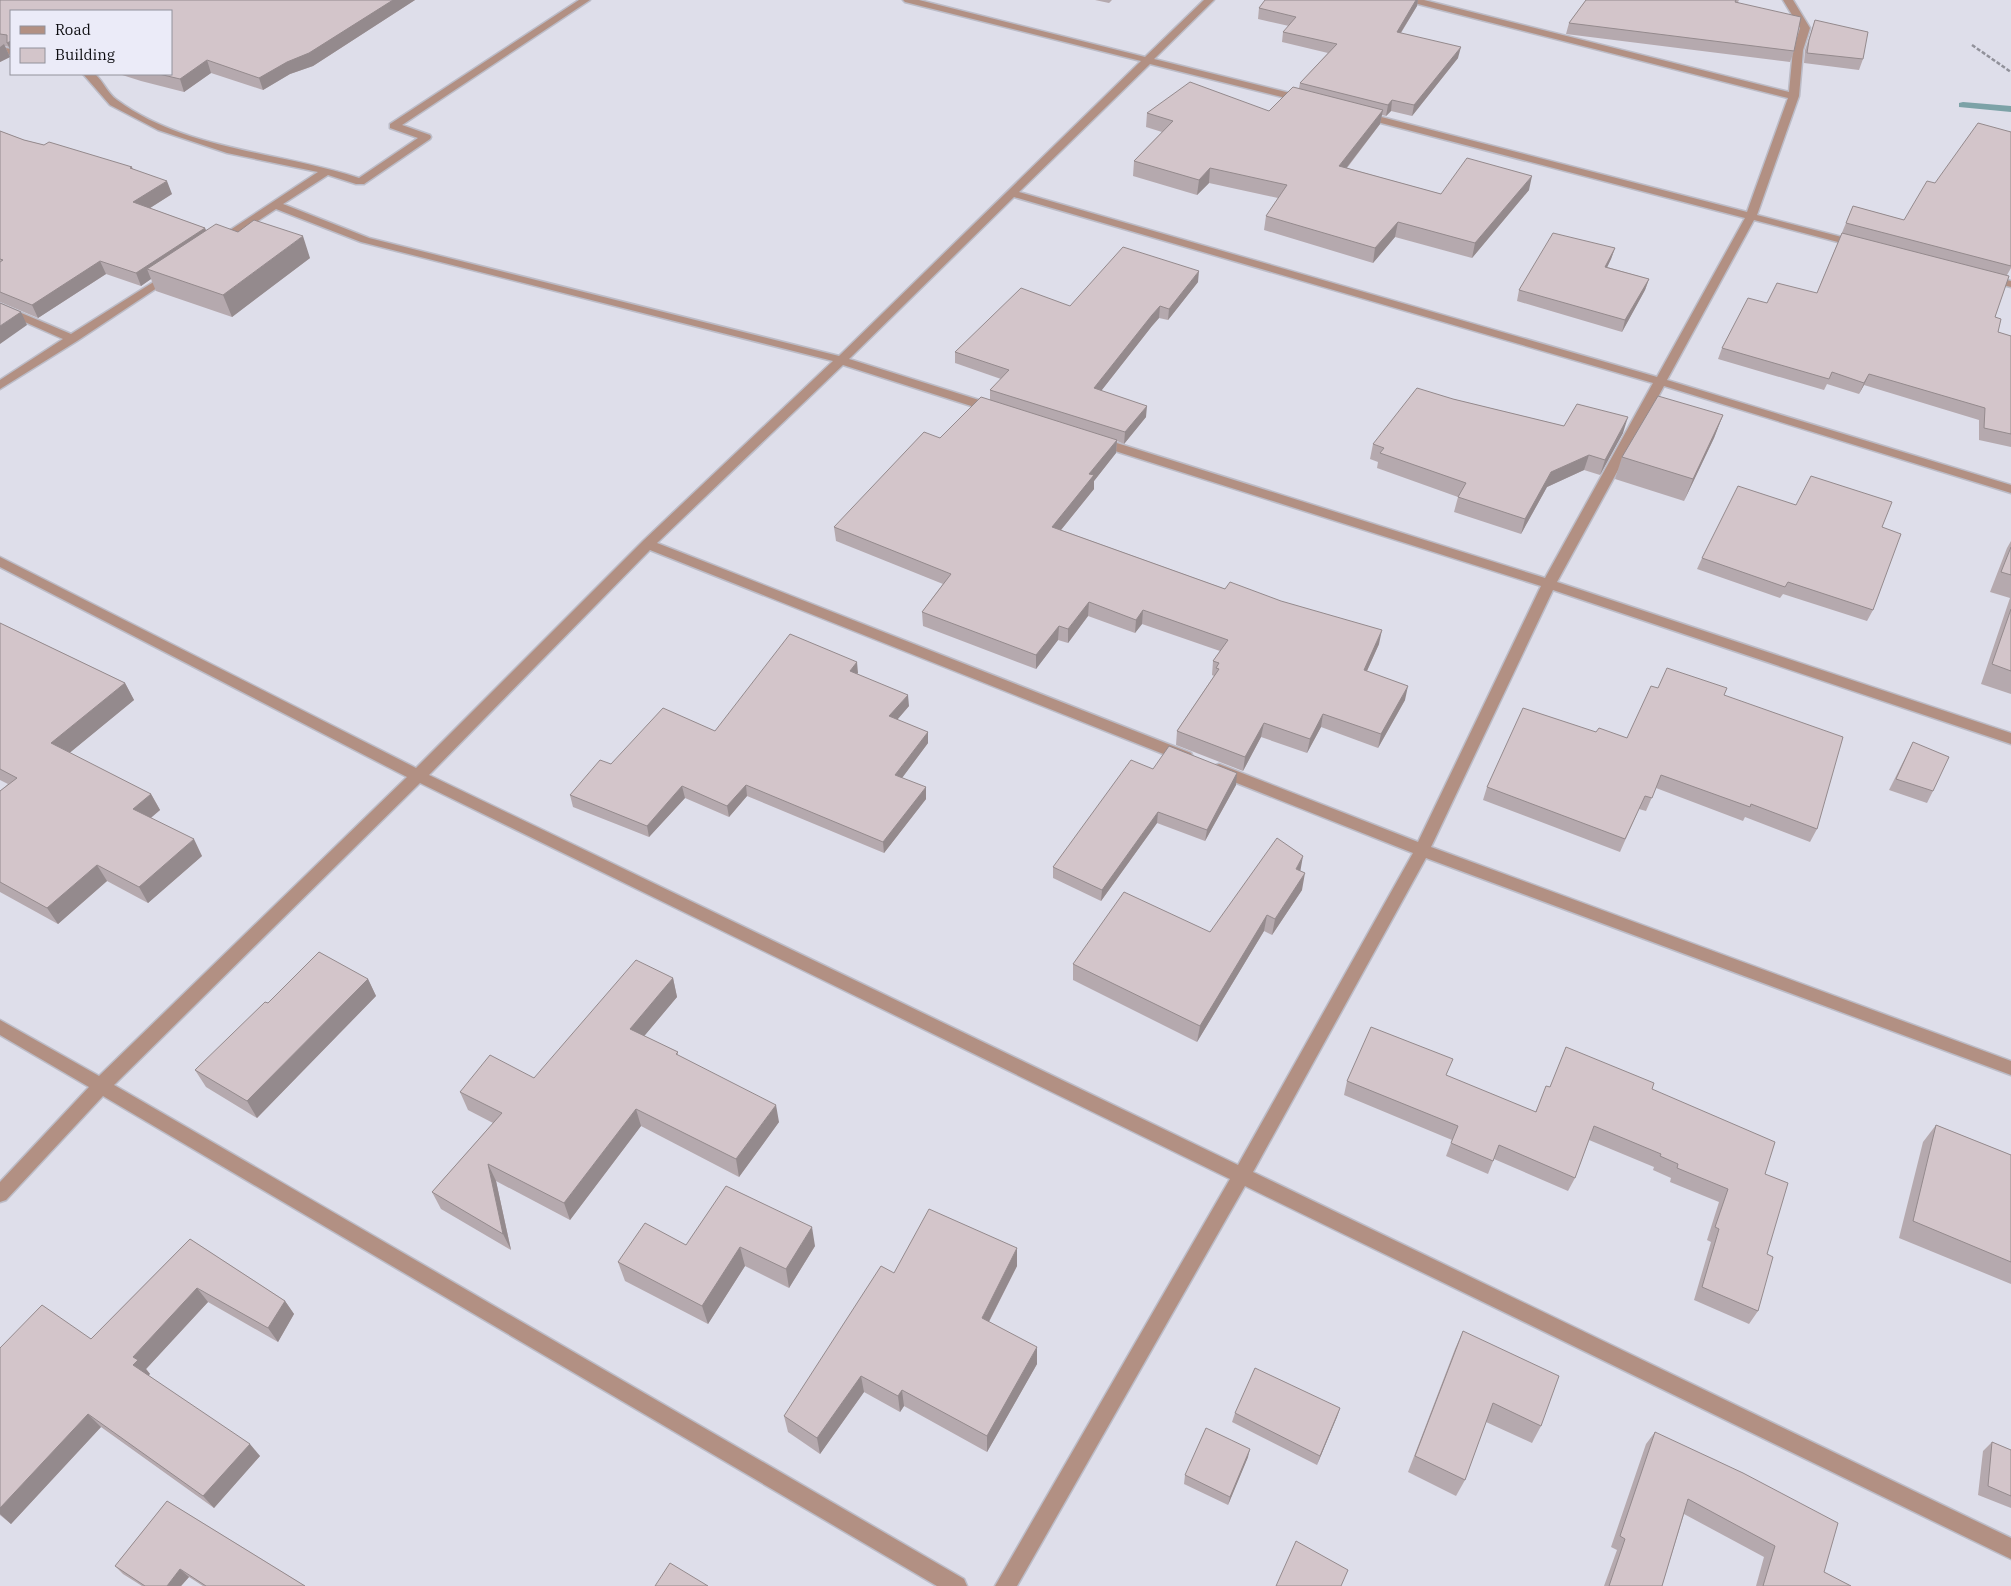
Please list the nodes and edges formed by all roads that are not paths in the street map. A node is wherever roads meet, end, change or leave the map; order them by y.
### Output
1 (585, 0) edge
2 (908, 0) edge
3 (1209, 0) edge
4 (1413, 0) edge
5 (1788, 0) edge
6 (1149, 59) junction
7 (90, 75) edge
8 (1794, 96) junction
9 (1321, 104) edge
10 (1350, 111) edge
11 (327, 170) junction
12 (1012, 193) junction
13 (275, 205) junction
14 (1751, 216) junction
15 (1866, 246) edge
16 (210, 248) edge
17 (178, 269) edge
18 (1972, 274) edge
19 (2011, 284) edge
20 (0, 306) edge
21 (73, 339) junction
22 (841, 360) junction
23 (1659, 381) junction
24 (0, 385) edge
25 (1002, 411) edge
26 (1087, 438) edge
27 (2011, 489) edge
28 (648, 544) junction
29 (0, 561) edge
30 (1549, 584) junction
31 (2011, 739) edge
32 (418, 776) junction
33 (1422, 850) junction
34 (0, 1027) edge
35 (2011, 1068) edge
36 (101, 1086) junction
37 (1242, 1175) junction
38 (0, 1194) edge
39 (2011, 1549) edge
40 (957, 1586) edge
41 (1005, 1586) edge

1 - 11 street
2 - 6 street
3 - 6 street
4 - 8 street
5 - 8 street
6 - 9 street
6 - 12 street
7 - 11 street
8 - 14 street
10 - 14 street
11 - 13 street
12 - 22 street
12 - 23 street
13 - 16 street
13 - 22 street
14 - 15 street
14 - 23 street
17 - 21 street
18 - 19 street
20 - 21 street
21 - 24 street
22 - 25 street
22 - 28 street
23 - 27 street
23 - 30 street
26 - 30 street
28 - 32 street
28 - 33 street
29 - 32 street
30 - 31 street
30 - 33 street
32 - 36 street
32 - 37 street
33 - 35 street
33 - 37 street
34 - 36 street
36 - 38 street
36 - 40 street
37 - 39 street
37 - 41 street

